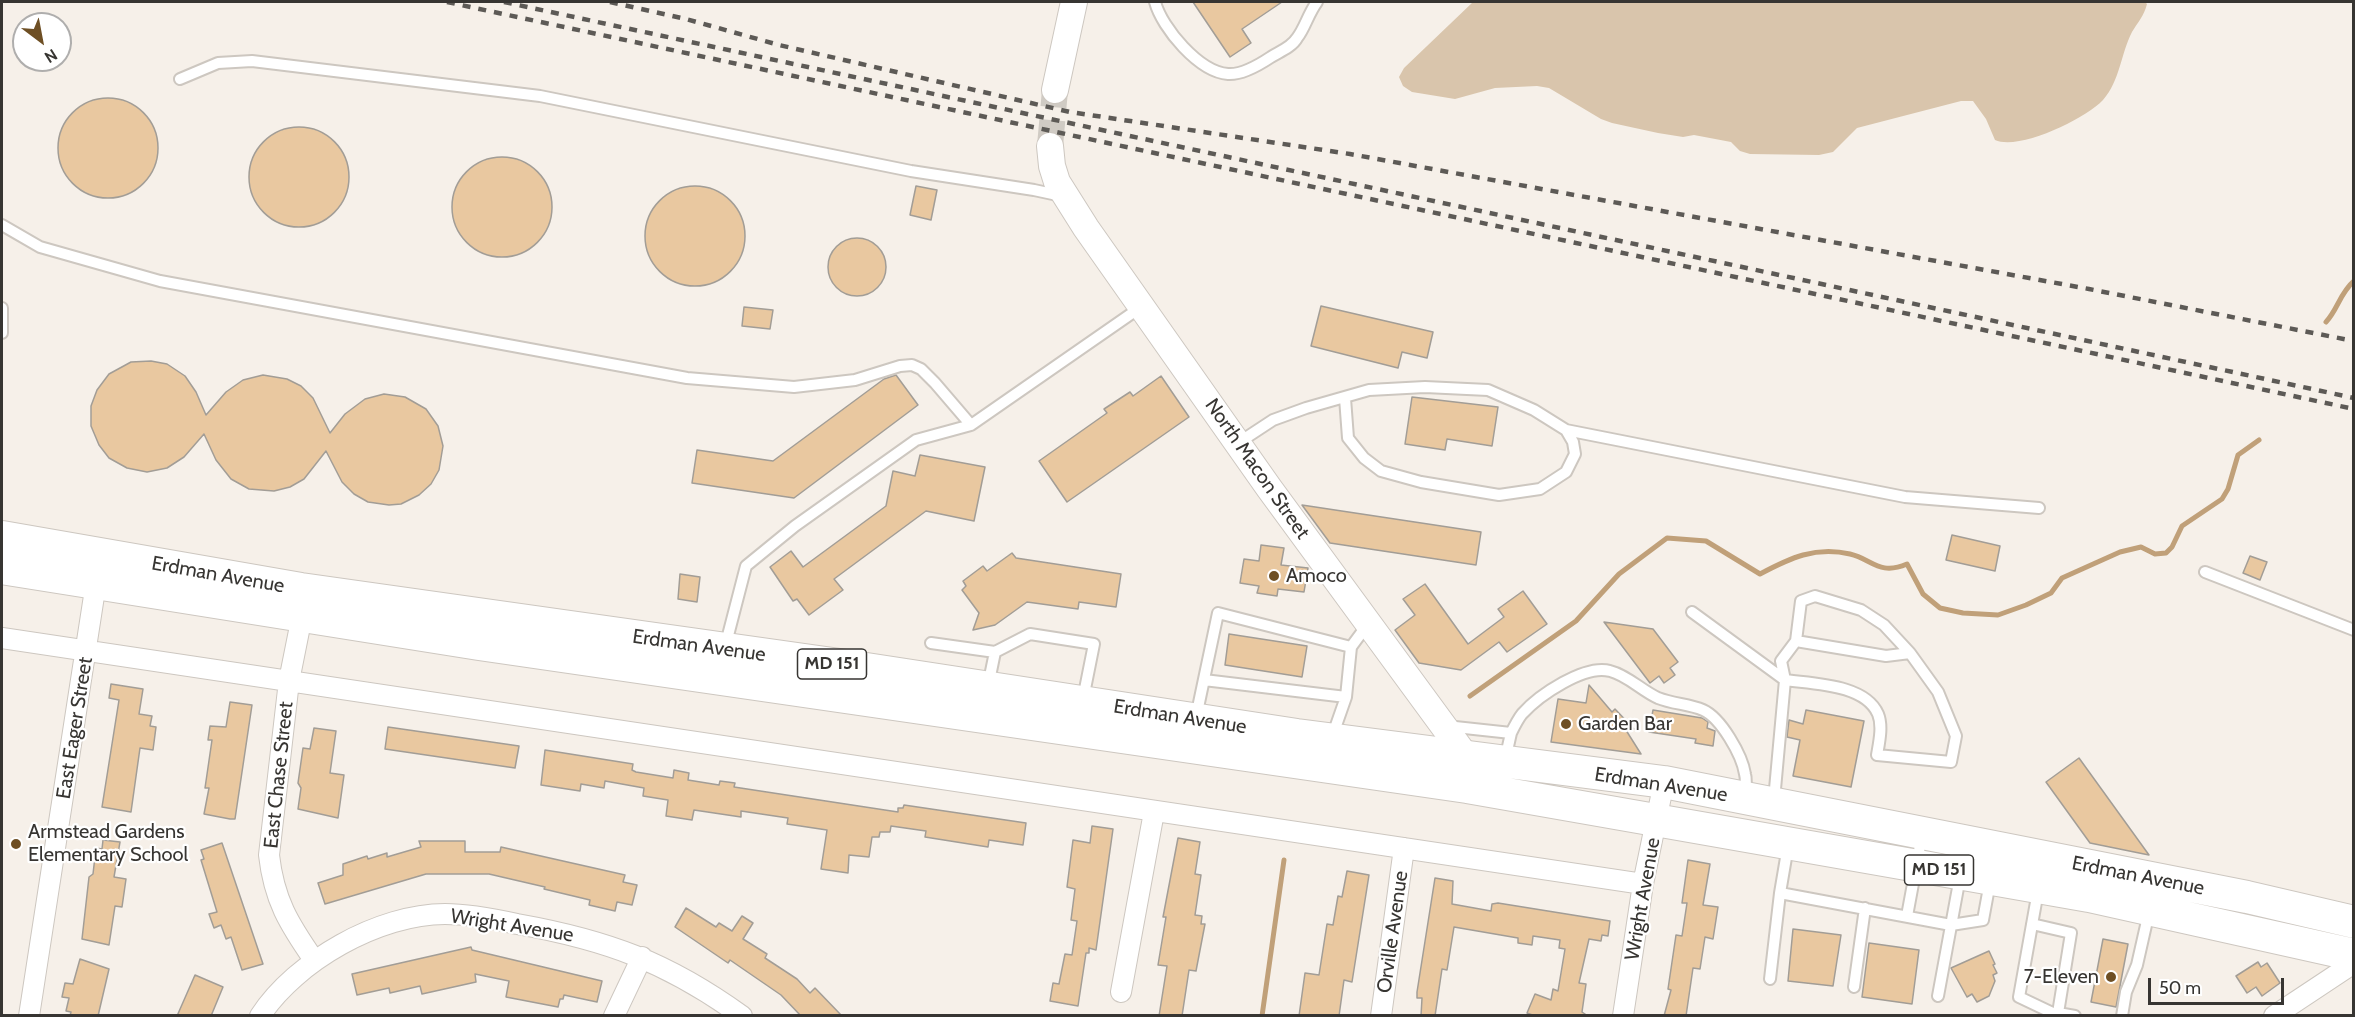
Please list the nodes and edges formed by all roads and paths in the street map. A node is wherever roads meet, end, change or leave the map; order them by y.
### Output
1 (1074, 2) edge
2 (1155, 2) edge
3 (1317, 2) edge
4 (180, 79) dead end
5 (1055, 90) tunnel mouth
6 (1050, 146) tunnel mouth
7 (1066, 197) junction
8 (2, 225) edge
9 (1142, 307) junction
10 (2, 308) edge
11 (2, 333) edge
12 (1345, 398) junction
13 (971, 425) junction
14 (1566, 430) junction
15 (1238, 443) junction
16 (2039, 508) dead end
17 (2, 537) edge
18 (2, 568) edge
19 (2205, 572) dead end
20 (96, 583) junction
21 (1692, 612) dead end
22 (302, 616) junction
23 (1368, 623) junction
24 (2354, 630) edge
25 (2, 638) edge
26 (1796, 640) junction
27 (931, 643) dead end
28 (1351, 647) junction
29 (87, 651) junction
30 (995, 652) junction
31 (1910, 653) junction
32 (722, 664) junction
33 (1204, 680) junction
34 (1785, 680) junction
35 (289, 681) junction
36 (987, 688) junction
37 (1346, 697) junction
38 (1082, 702) junction
39 (1195, 719) junction
40 (1443, 726) junction
41 (1332, 740) junction
42 (1508, 748) junction
43 (1467, 773) junction
44 (1664, 782) junction
45 (1759, 802) junction
46 (1154, 812) junction
47 (1657, 819) junction
48 (1922, 834) junction
49 (1788, 843) junction
50 (1404, 848) junction
51 (1917, 866) junction
52 (1976, 876) junction
53 (1643, 884) junction
54 (2038, 887) junction
55 (1780, 893) junction
56 (1865, 908) junction
57 (2149, 911) junction
58 (1907, 916) junction
59 (2354, 922) edge
60 (2032, 924) junction
61 (1951, 925) junction
62 (2354, 955) edge
63 (642, 957) junction
64 (314, 960) junction
65 (2354, 963) edge
66 (1770, 980) dead end
67 (1854, 987) dead end
68 (1121, 992) dead end
69 (1938, 996) dead end
70 (2059, 1014) edge
71 (29, 1016) edge
72 (260, 1016) edge
73 (615, 1016) edge
74 (742, 1016) edge
75 (1381, 1016) edge
76 (1623, 1016) edge
77 (2075, 1016) edge
78 (2122, 1016) edge
79 (2274, 1016) edge

1 - 5 street
2 - 3 lane
4 - 7 lane
6 - 7 street, North Macon Street
7 - 9 street, North Macon Street
8 - 13 lane
9 - 13 lane
9 - 15 street, North Macon Street
10 - 11 lane
12 - 14 lane
12 - 14 lane
12 - 15 lane
13 - 32 lane
14 - 16 lane
15 - 23 street, North Macon Street
17 - 32 main road, Erdman Avenue / MD 151
18 - 20 main road, Erdman Avenue / MD 151
19 - 24 lane
20 - 22 main road, Erdman Avenue / MD 151
20 - 29 street, East Eager Street
21 - 34 lane
22 - 32 main road, Erdman Avenue / MD 151
22 - 35 street, East Chase Street
23 - 28 lane
23 - 40 street, North Macon Street
25 - 29 street
26 - 31 lane
26 - 31 lane
26 - 34 lane
27 - 30 lane
28 - 33 lane
28 - 37 lane
29 - 35 street
29 - 71 street, East Eager Street
30 - 36 lane
30 - 38 lane
31 - 34 lane
32 - 36 main road, Erdman Avenue / MD 151
32 - 43 main road, Erdman Avenue / MD 151
33 - 37 lane
33 - 39 lane
34 - 45 lane
35 - 46 street
35 - 64 street, East Chase Street
36 - 38 main road, Erdman Avenue / MD 151
37 - 41 lane
38 - 39 main road, Erdman Avenue / MD 151
39 - 41 main road, Erdman Avenue / MD 151
40 - 42 lane
40 - 43 street, North Macon Street
41 - 43 main road, Erdman Avenue / MD 151
42 - 43 main road, Erdman Avenue / MD 151
42 - 44 main road, Erdman Avenue / MD 151
42 - 45 lane
43 - 47 main road, Erdman Avenue / MD 151
44 - 45 main road, Erdman Avenue / MD 151
44 - 47 street, Wright Avenue
45 - 48 main road, Erdman Avenue / MD 151
46 - 50 street
46 - 68 street
47 - 49 main road, Erdman Avenue / MD 151
47 - 53 street, Wright Avenue
48 - 51 lane
48 - 59 main road, Erdman Avenue / MD 151
49 - 51 main road, Erdman Avenue / MD 151
49 - 55 lane
50 - 53 street
50 - 75 street, Orville Avenue
51 - 52 main road, Erdman Avenue / MD 151
51 - 58 lane
52 - 54 main road, Erdman Avenue / MD 151
52 - 61 lane
52 - 61 lane
53 - 76 street, Wright Avenue
54 - 57 main road, Erdman Avenue / MD 151
54 - 60 lane
55 - 56 lane
55 - 66 lane
56 - 58 lane
56 - 67 lane
57 - 62 main road, Erdman Avenue / MD 151
57 - 78 lane
58 - 61 lane
60 - 70 lane
60 - 70 lane
61 - 69 lane
63 - 64 street, Wright Avenue
63 - 73 street
63 - 74 street, Wright Avenue
64 - 72 street, Wright Avenue
65 - 79 street
70 - 77 lane

